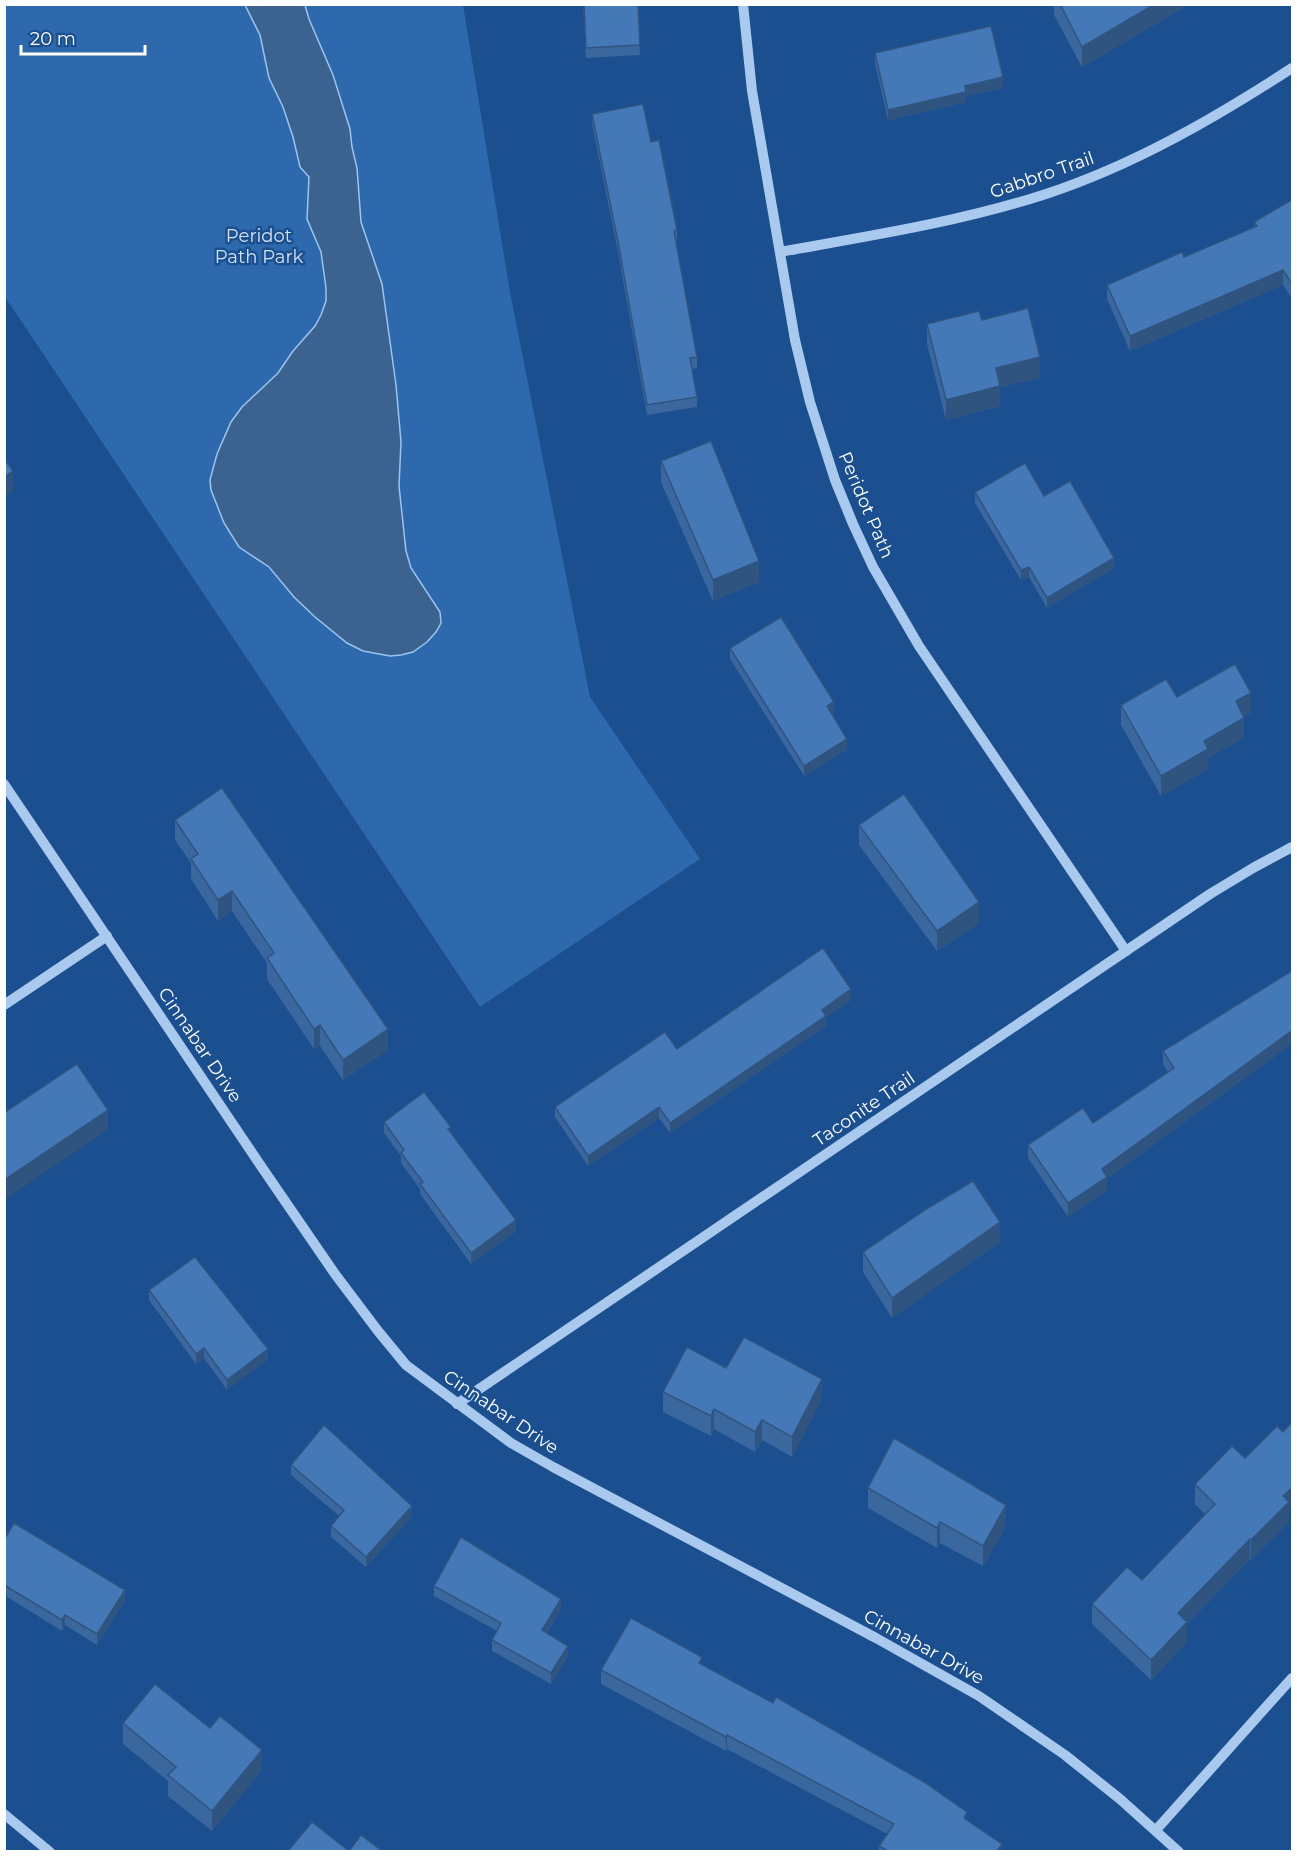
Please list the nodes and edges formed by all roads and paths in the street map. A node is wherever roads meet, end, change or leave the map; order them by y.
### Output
1 (743, 4) edge
2 (1293, 68) edge
3 (780, 252) junction
4 (4, 784) edge
5 (1293, 847) edge
6 (107, 936) junction
7 (1126, 951) junction
8 (4, 1005) edge
9 (458, 1404) junction
10 (1293, 1678) edge
11 (4, 1814) edge
12 (1156, 1830) junction
13 (50, 1851) edge
14 (1179, 1851) edge

1 - 3 street, Peridot Path
2 - 3 street, Gabbro Trail
3 - 7 street, Peridot Path
4 - 6 street, Cinnabar Drive
5 - 7 street, Taconite Trail
6 - 8 street
6 - 9 street, Cinnabar Drive
7 - 9 street, Taconite Trail
9 - 12 street, Cinnabar Drive
10 - 12 street
11 - 13 street
12 - 14 street, Cinnabar Drive

